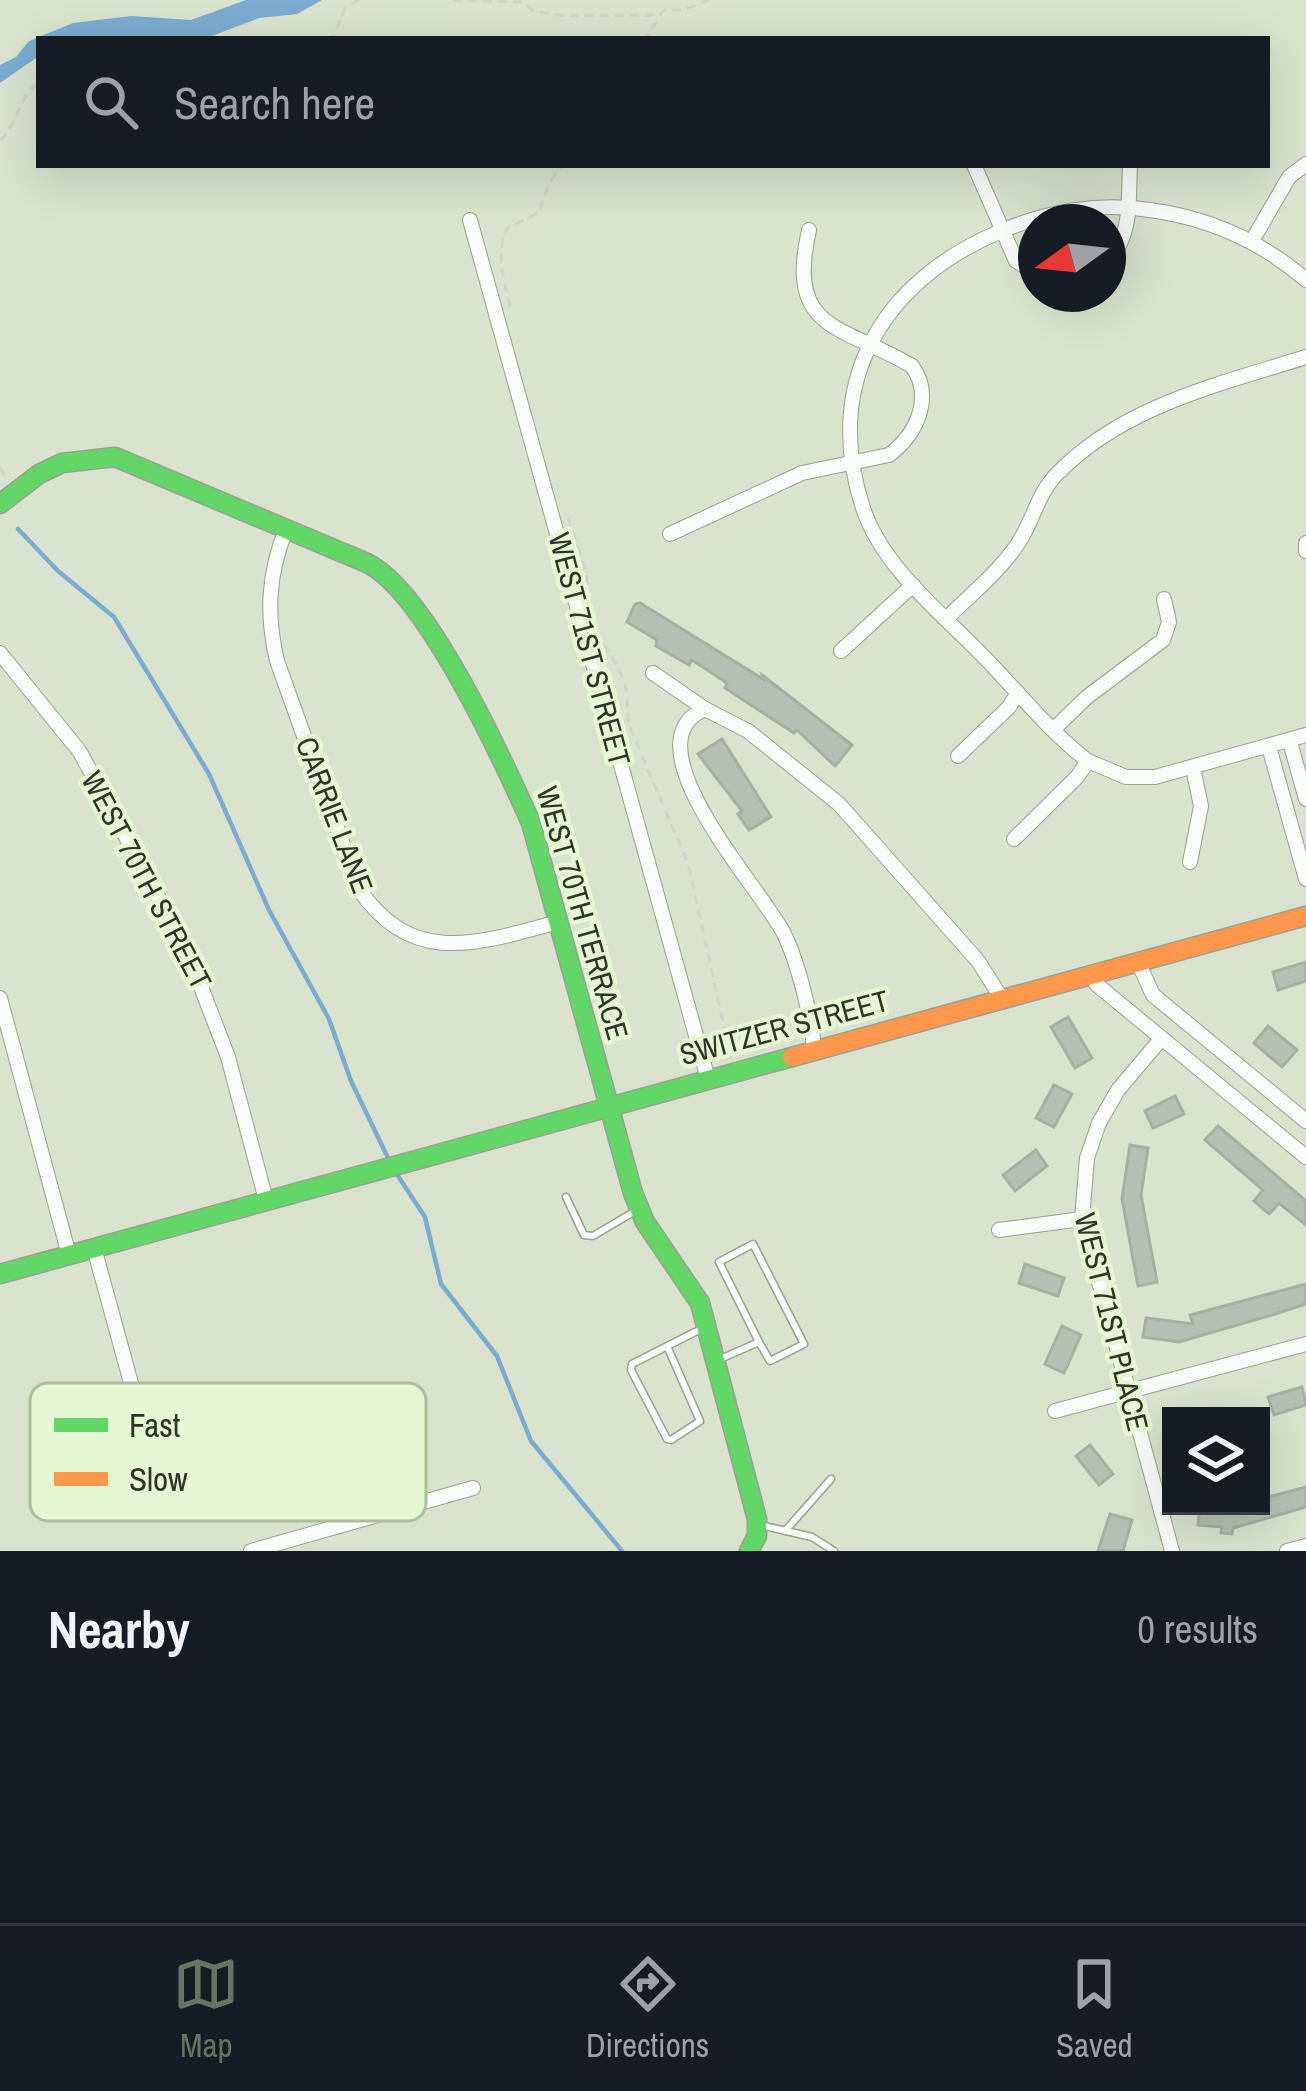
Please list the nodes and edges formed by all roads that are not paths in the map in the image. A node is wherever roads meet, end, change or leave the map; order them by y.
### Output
1 (1306, 164) edge
2 (975, 168) edge
3 (1130, 168) edge
4 (1128, 208) junction
5 (470, 220) dead end
6 (1126, 220) edge
7 (809, 230) dead end
8 (1002, 231) junction
9 (1252, 242) junction
10 (1018, 262) edge
11 (1306, 280) edge
12 (870, 344) junction
13 (1306, 357) edge
14 (852, 464) junction
15 (0, 504) edge
16 (286, 529) junction
17 (670, 534) dead end
18 (913, 584) junction
19 (1164, 599) dead end
20 (946, 618) junction
21 (841, 651) dead end
22 (0, 653) edge
23 (653, 673) dead end
24 (1018, 692) junction
25 (705, 709) junction
26 (1054, 729) junction
27 (1306, 735) edge
28 (1290, 742) junction
29 (1269, 747) junction
30 (958, 756) dead end
31 (1088, 760) junction
32 (1193, 768) junction
33 (1306, 799) edge
34 (1014, 839) dead end
35 (1190, 862) dead end
36 (1306, 879) edge
37 (1306, 916) edge
38 (558, 922) junction
39 (1138, 962) junction
40 (1092, 975) junction
41 (0, 998) edge
42 (1002, 999) junction
43 (1161, 1039) junction
44 (814, 1050) junction
45 (708, 1079) junction
46 (607, 1106) junction
47 (1306, 1121) edge
48 (1306, 1157) edge
49 (566, 1197) dead end
50 (266, 1200) junction
51 (640, 1209) junction
52 (1082, 1219) junction
53 (999, 1230) dead end
54 (94, 1248) junction
55 (70, 1255) junction
56 (0, 1274) edge
57 (706, 1326) junction
58 (760, 1342) junction
59 (1306, 1344) edge
60 (667, 1346) junction
61 (715, 1362) junction
62 (131, 1383) dead end
63 (1128, 1393) junction
64 (1055, 1411) dead end
65 (832, 1479) dead end
66 (473, 1488) dead end
67 (426, 1501) edge
68 (356, 1521) edge
69 (757, 1524) junction
70 (785, 1531) junction
71 (1306, 1546) edge
72 (250, 1551) edge
73 (749, 1551) edge
74 (834, 1551) edge
75 (1172, 1551) edge
76 (1287, 1551) edge

1 - 9 street
2 - 8 street
3 - 4 street
4 - 6 street
4 - 8 street
4 - 9 street
5 - 45 street, WEST 71ST STREET
7 - 12 street
8 - 10 street
8 - 12 street
9 - 11 street
12 - 14 street
12 - 14 street
13 - 20 street
14 - 17 street
14 - 18 street
15 - 16 street, WEST 70TH TERRACE
16 - 38 street, WEST 70TH TERRACE
16 - 38 street, CARRIE LANE
18 - 20 street
18 - 21 street
19 - 26 street
20 - 24 street
22 - 50 street, WEST 70TH STREET
23 - 25 street
24 - 26 street
24 - 30 street
25 - 42 street
25 - 44 street
26 - 31 street
27 - 28 street
28 - 29 street
28 - 33 street
29 - 32 street
29 - 36 street
31 - 32 street
31 - 34 street
32 - 35 street
37 - 39 street, SWITZER STREET
38 - 46 street, WEST 70TH TERRACE
39 - 40 street, SWITZER STREET
39 - 47 street
40 - 42 street, SWITZER STREET
40 - 43 street
41 - 55 street
42 - 44 street, SWITZER STREET
43 - 48 street
43 - 52 street, WEST 71ST PLACE
44 - 45 street, SWITZER STREET
45 - 46 street, SWITZER STREET
46 - 50 street, SWITZER STREET
46 - 51 street, WEST 70TH TERRACE
49 - 51 lane
50 - 54 street, SWITZER STREET
51 - 57 street, WEST 70TH TERRACE
52 - 53 street
52 - 63 street, WEST 71ST PLACE
54 - 55 street, SWITZER STREET
54 - 62 street
55 - 56 street, SWITZER STREET
57 - 60 lane
57 - 61 street, WEST 70TH TERRACE
58 - 58 lane
58 - 61 lane
59 - 63 street
60 - 60 lane
61 - 69 street, WEST 70TH TERRACE
63 - 64 street
63 - 75 street, WEST 71ST PLACE
65 - 70 lane
66 - 67 street
68 - 72 street
69 - 70 lane
69 - 73 street
70 - 74 lane
71 - 76 street

